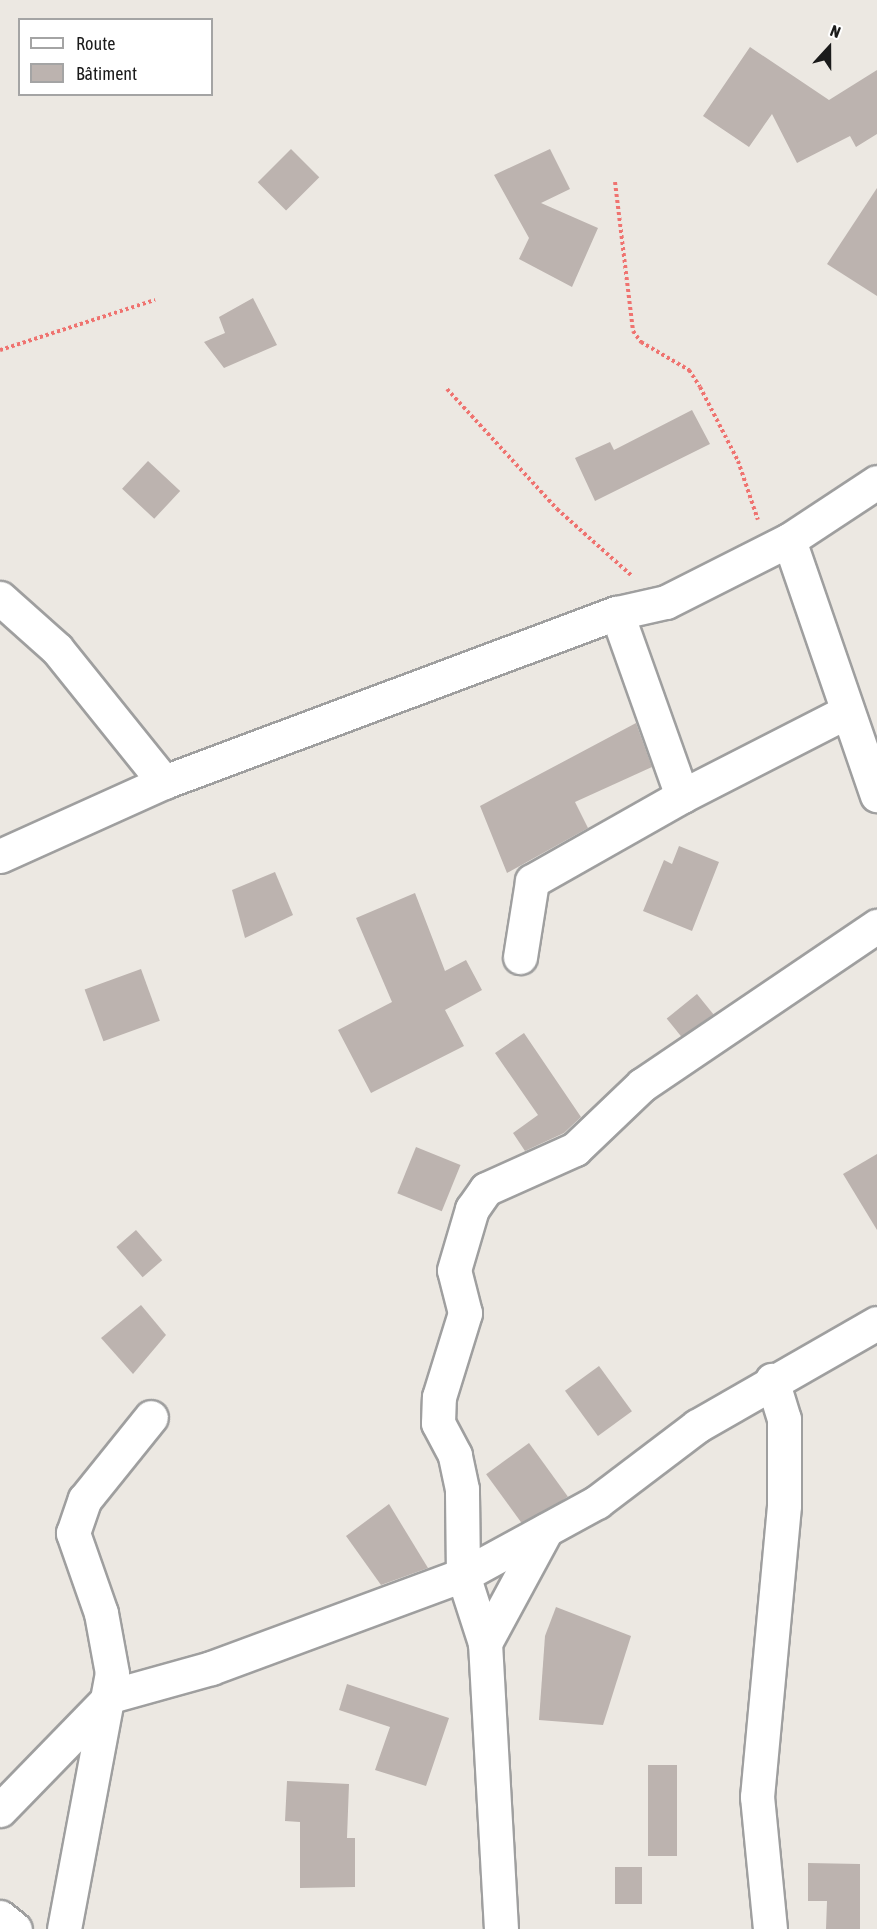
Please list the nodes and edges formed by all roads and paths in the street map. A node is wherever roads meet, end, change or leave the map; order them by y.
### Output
1 (615, 182) dead end
2 (155, 300) dead end
3 (0, 350) edge
4 (447, 389) dead end
5 (877, 482) edge
6 (778, 545) junction
7 (0, 598) edge
8 (666, 602) junction
9 (616, 613) junction
10 (846, 712) junction
11 (164, 782) junction
12 (877, 795) edge
13 (682, 796) junction
14 (0, 856) edge
15 (877, 926) edge
16 (520, 957) dead end
17 (877, 1323) edge
18 (772, 1380) junction
19 (151, 1417) dead end
20 (546, 1530) junction
21 (463, 1575) junction
22 (485, 1643) junction
23 (111, 1696) junction
24 (0, 1810) edge
25 (0, 1917) edge
26 (15, 1929) edge
27 (64, 1929) edge
28 (501, 1929) edge
29 (770, 1929) edge

1 - 6 path
2 - 3 path
4 - 8 path
5 - 6 street
6 - 8 street
6 - 10 street
7 - 11 street
8 - 9 street
9 - 11 street
9 - 13 street
10 - 12 street
10 - 13 street
11 - 14 street
13 - 16 street
15 - 21 street
17 - 18 street
18 - 20 street
18 - 29 street
19 - 23 street
20 - 21 street
20 - 22 street
21 - 22 street
21 - 23 street
22 - 28 street
23 - 24 street
23 - 27 street
25 - 26 street

